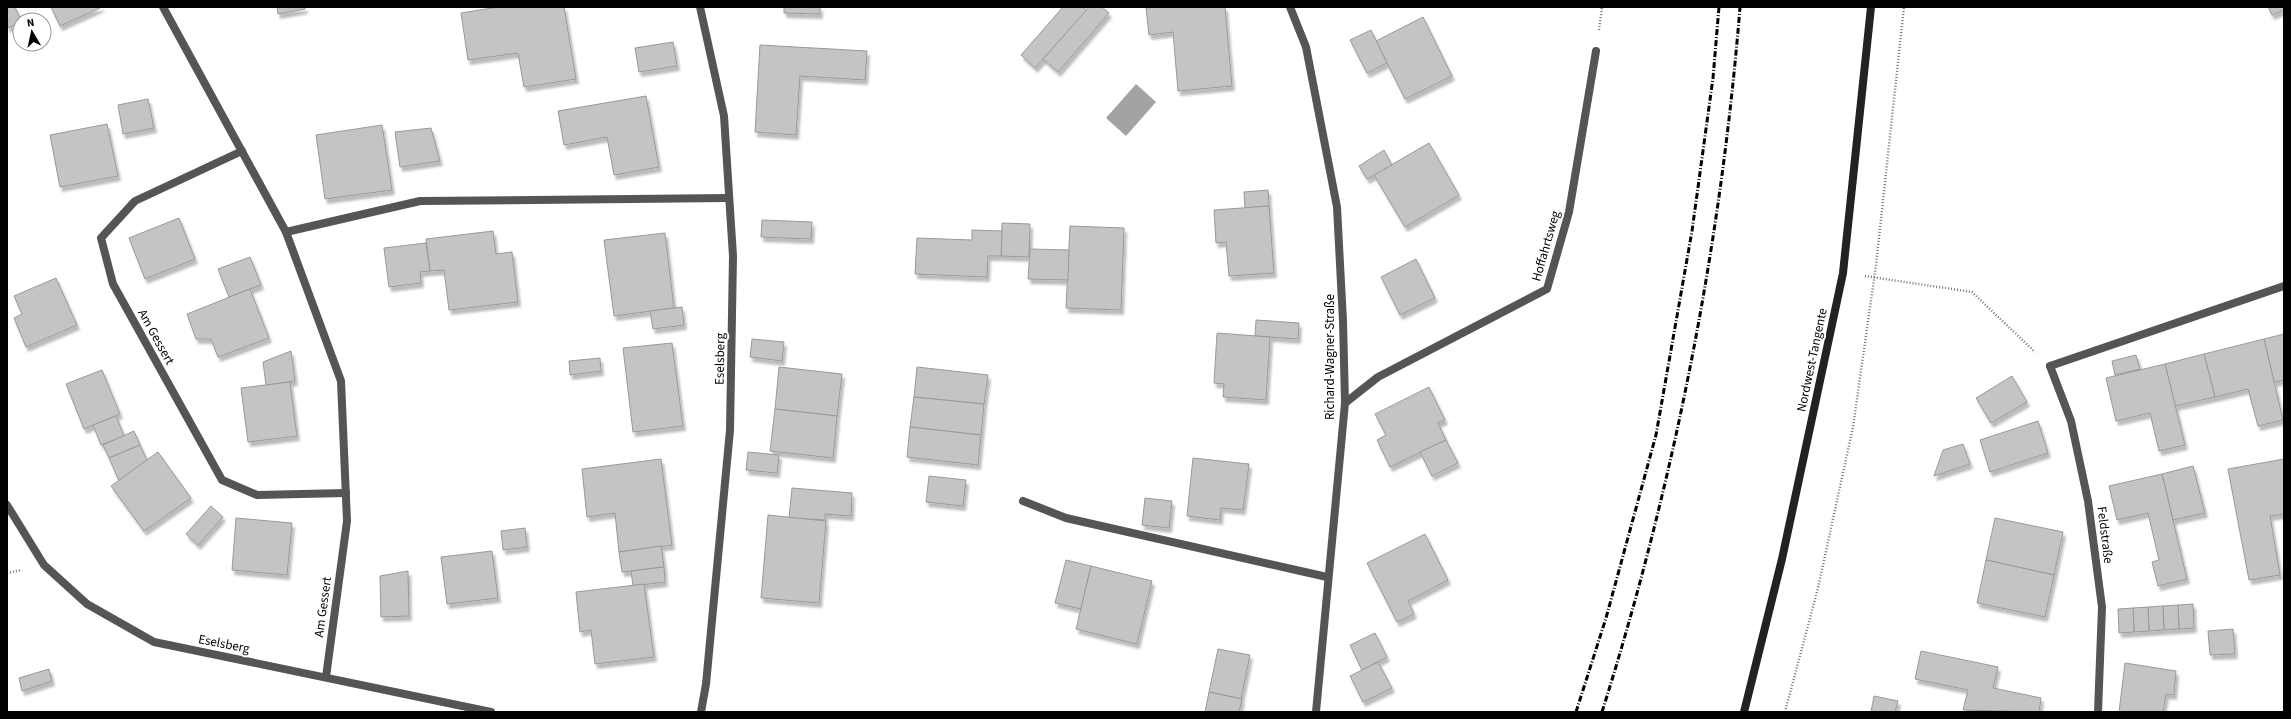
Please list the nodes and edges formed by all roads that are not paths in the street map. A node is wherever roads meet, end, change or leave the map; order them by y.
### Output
1 (163, 7) edge
2 (700, 7) edge
3 (1290, 7) edge
4 (1871, 7) edge
5 (1596, 51) dead end
6 (242, 151) junction
7 (729, 198) junction
8 (286, 232) junction
9 (2284, 286) edge
10 (1345, 403) junction
11 (346, 493) junction
12 (1023, 501) dead end
13 (7, 505) edge
14 (1327, 577) junction
15 (326, 677) junction
16 (491, 712) edge
17 (701, 712) edge
18 (1316, 712) edge
19 (1744, 712) edge
20 (2098, 712) edge

1 - 6 street, Am Gessert
2 - 7 street, Eselsberg
3 - 10 street, Richard-Wagner-Straße
4 - 19 main road, Nordwest-Tangente
5 - 10 street, Hoffahrtsweg
6 - 8 street, Am Gessert
6 - 11 street, Am Gessert
7 - 8 street
7 - 17 street, Eselsberg
8 - 11 street, Am Gessert
9 - 20 street, Feldstraße
10 - 14 street, Richard-Wagner-Straße
11 - 15 street, Am Gessert
12 - 14 street
13 - 15 street, Eselsberg
14 - 18 street, Richard-Wagner-Straße
15 - 16 street, Eselsberg

